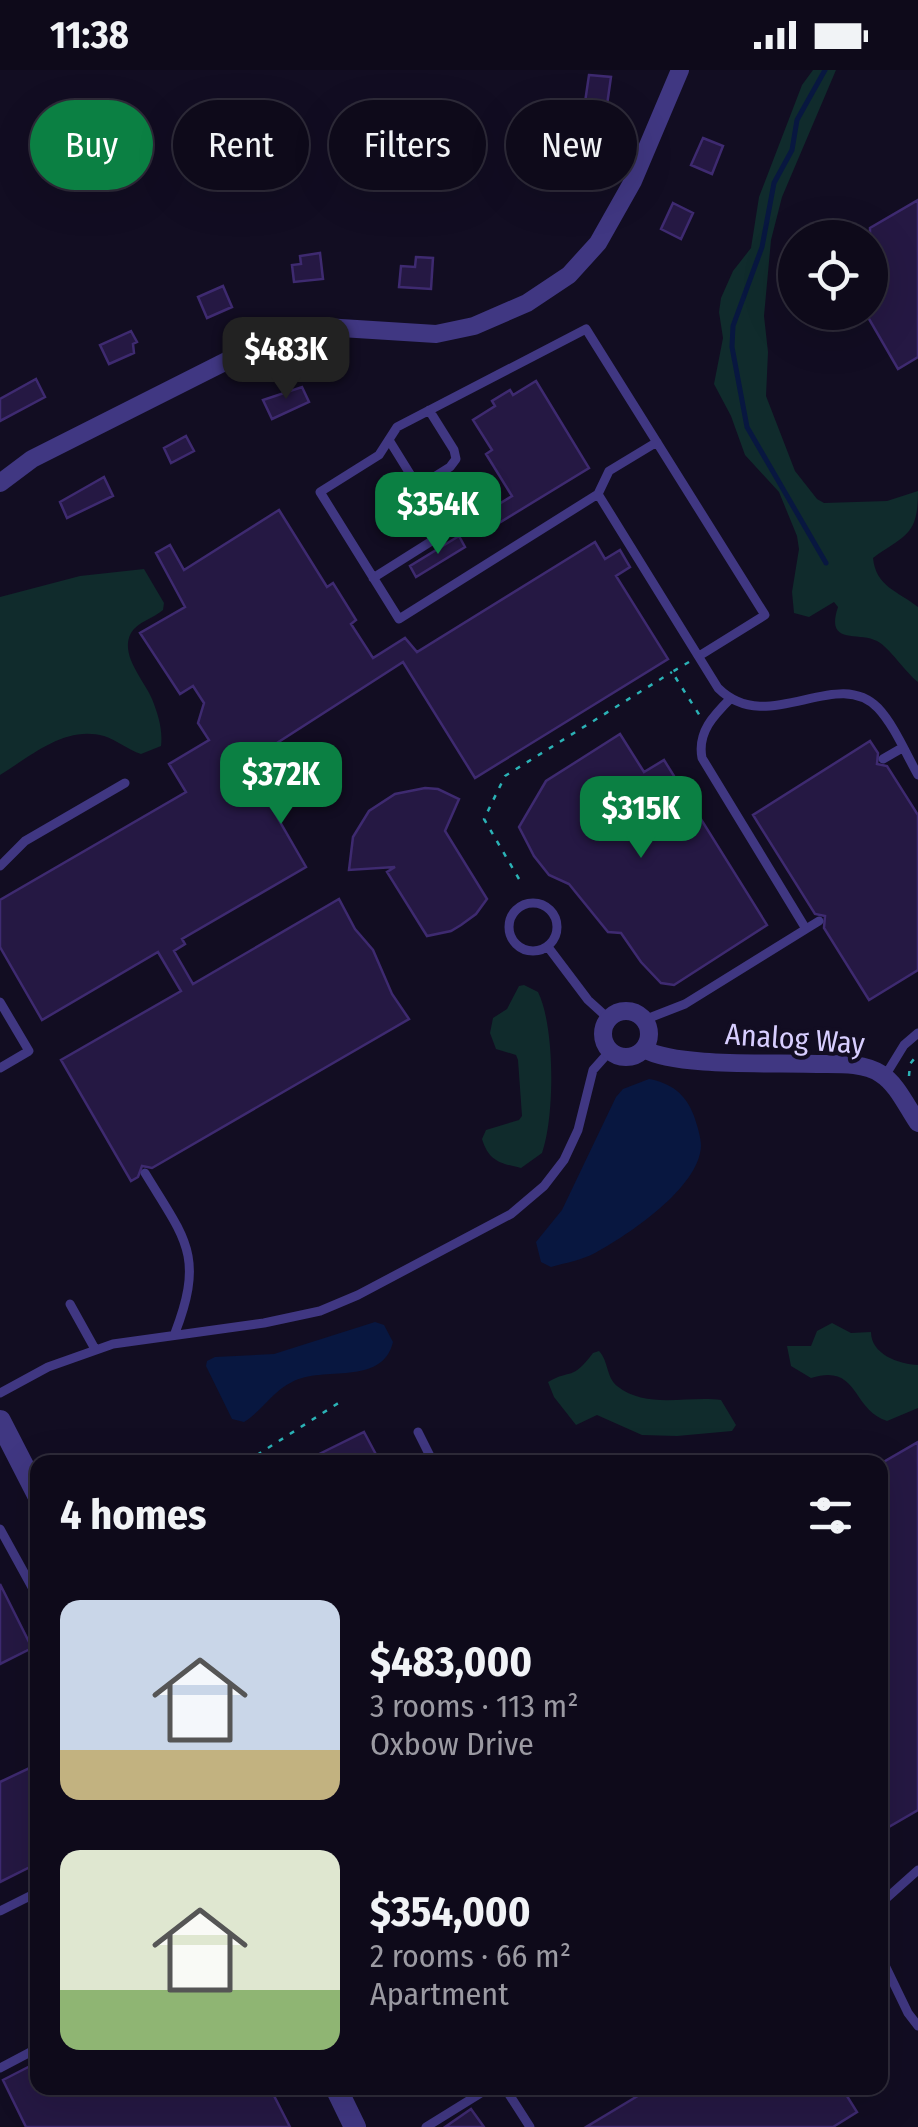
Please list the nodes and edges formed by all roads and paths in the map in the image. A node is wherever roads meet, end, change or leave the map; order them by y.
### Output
1 (680, 70) edge
2 (430, 410) junction
3 (389, 440) junction
4 (657, 442) junction
5 (0, 482) edge
6 (418, 487) junction
7 (598, 494) junction
8 (373, 578) junction
9 (699, 656) junction
10 (672, 672) junction
11 (731, 698) junction
12 (708, 724) junction
13 (902, 748) junction
14 (882, 760) dead end
15 (918, 774) edge
16 (125, 783) dead end
17 (0, 866) edge
18 (519, 878) dead end
19 (820, 921) dead end
20 (806, 929) junction
21 (548, 947) junction
22 (0, 1002) edge
23 (609, 1020) junction
24 (644, 1020) junction
25 (918, 1033) edge
26 (644, 1049) junction
27 (610, 1051) junction
28 (918, 1054) edge
29 (0, 1068) edge
30 (885, 1076) junction
31 (909, 1080) dead end
32 (918, 1123) edge
33 (145, 1172) dead end
34 (70, 1304) dead end
35 (175, 1333) junction
36 (95, 1349) junction
37 (0, 1393) edge
38 (340, 1402) dead end
39 (0, 1421) edge
40 (418, 1432) dead end
41 (257, 1455) edge
42 (429, 1455) edge
43 (30, 1483) edge
44 (0, 1529) edge
45 (30, 1583) edge
46 (918, 1870) edge
47 (30, 1896) edge
48 (888, 1897) edge
49 (0, 1911) edge
50 (888, 1970) edge
51 (918, 2026) edge
52 (30, 2052) edge
53 (0, 2068) edge
54 (339, 2095) edge
55 (477, 2095) edge
56 (509, 2095) edge
57 (355, 2127) edge
58 (426, 2127) edge
59 (530, 2127) edge

1 - 5 street
2 - 3 lane
2 - 4 lane
2 - 6 lane
3 - 6 lane
3 - 8 lane
4 - 7 lane
4 - 9 lane
6 - 8 lane
7 - 8 lane
7 - 9 lane
9 - 10 path
9 - 11 lane
10 - 12 path
10 - 18 path
11 - 12 lane
11 - 13 lane
12 - 20 lane
13 - 14 lane
13 - 15 lane
16 - 17 lane
19 - 20 lane
20 - 24 lane
21 - 21 lane
21 - 23 lane
22 - 29 lane
23 - 24 street
23 - 27 street
24 - 26 street
25 - 30 lane
26 - 27 street, Analog Way
26 - 30 street, Analog Way
27 - 35 lane
28 - 31 path
30 - 32 street, Analog Way
33 - 35 lane
34 - 36 lane
35 - 36 lane
36 - 37 lane
38 - 41 path
39 - 43 street
40 - 42 lane
44 - 45 lane
46 - 48 lane
47 - 49 lane
50 - 51 lane
52 - 53 lane
54 - 57 street
55 - 58 lane
56 - 59 lane

